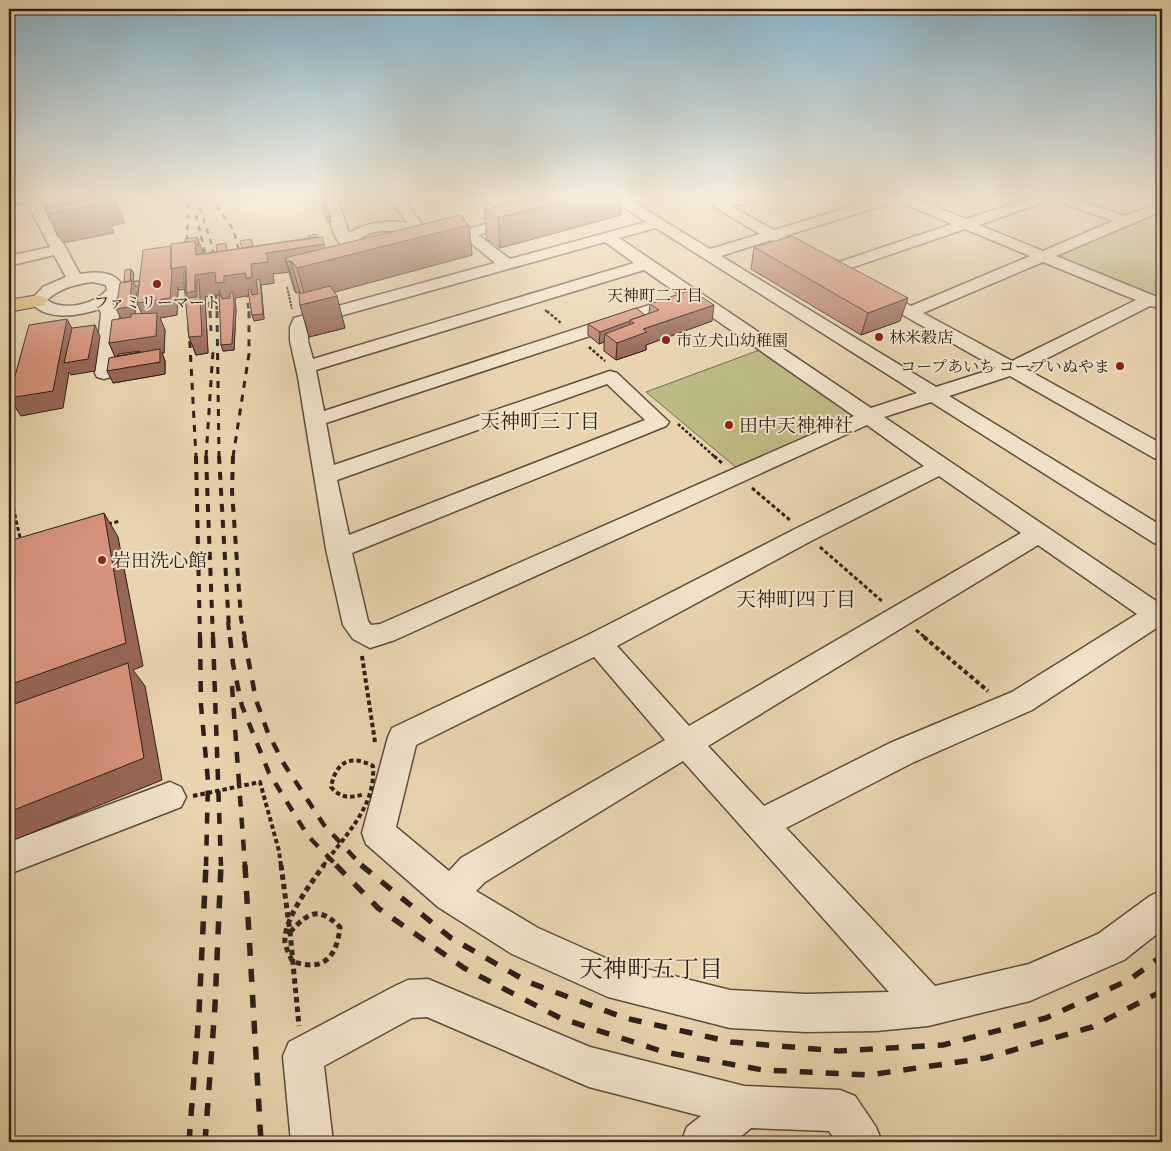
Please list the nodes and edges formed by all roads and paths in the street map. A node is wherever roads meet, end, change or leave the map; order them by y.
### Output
1 (53, 251) edge
2 (61, 251) edge
3 (356, 251) edge
4 (490, 251) edge
5 (556, 251) edge
6 (627, 251) edge
7 (704, 251) edge
8 (721, 251) edge
9 (800, 251) edge
10 (887, 251) edge
11 (1029, 251) edge
12 (1055, 251) edge
13 (390, 253) edge
14 (710, 254) junction
15 (1042, 256) junction
16 (9, 261) edge
17 (506, 264) junction
18 (647, 264) junction
19 (833, 269) junction
20 (75, 279) junction
21 (693, 296) junction
22 (532, 299) junction
23 (38, 301) junction
24 (101, 301) junction
25 (1156, 302) edge
26 (9, 306) edge
27 (910, 312) junction
28 (574, 334) junction
29 (306, 367) junction
30 (612, 367) dead end
31 (1011, 369) junction
32 (104, 373) dead end
33 (934, 394) junction
34 (868, 416) junction
35 (671, 418) dead end
36 (315, 420) junction
37 (1162, 453) edge
38 (941, 466) junction
39 (326, 476) junction
40 (738, 477) junction
41 (9, 488) edge
42 (120, 521) dead end
43 (102, 526) edge
44 (805, 534) junction
45 (1039, 534) junction
46 (1162, 537) edge
47 (338, 549) junction
48 (23, 550) edge
49 (900, 616) junction
50 (1160, 616) edge
51 (370, 637) junction
52 (598, 643) junction
53 (1007, 708) junction
54 (686, 743) junction
55 (376, 747) dead end
56 (379, 762) dead end
57 (170, 797) joint
58 (761, 824) junction
59 (9, 858) edge
60 (450, 895) junction
61 (1162, 908) edge
62 (290, 932) junction
63 (928, 1007) junction
64 (302, 1056) junction
65 (744, 1107) junction
66 (312, 1142) edge
67 (702, 1142) edge
68 (861, 1142) edge

1 - 16 street
2 - 20 street
3 - 13 street
4 - 17 street
5 - 17 street
6 - 18 street
7 - 14 street
8 - 14 street
9 - 19 street
10 - 19 street
11 - 15 street
12 - 15 street
14 - 33 street
15 - 25 street
15 - 27 street
17 - 29 street
18 - 21 street
18 - 22 street
19 - 27 street
20 - 23 street
20 - 24 street
21 - 28 street
21 - 34 street
22 - 28 path
22 - 29 street
23 - 24 street
23 - 26 main road
24 - 32 street
25 - 31 street
27 - 31 street
28 - 30 path
28 - 36 street
29 - 36 street
31 - 33 street
31 - 37 street
33 - 34 street
33 - 46 street
34 - 38 street
34 - 40 street
35 - 40 path
36 - 39 street
38 - 44 street
38 - 45 street
39 - 47 street
39 - 47 street
40 - 44 path
40 - 51 street
41 - 48 path
42 - 43 path
44 - 49 path
44 - 52 street
45 - 49 street
45 - 50 street
47 - 51 street
49 - 53 path
49 - 54 street
50 - 53 street
51 - 55 path
52 - 54 street
52 - 60 street
53 - 58 street
54 - 58 street
54 - 60 street
56 - 62 path, bridge
57 - 59 street
57 - 62 path
58 - 63 street
60 - 63 street
61 - 63 street
62 - 64 path
64 - 65 street
64 - 66 street
65 - 67 street
65 - 68 street

